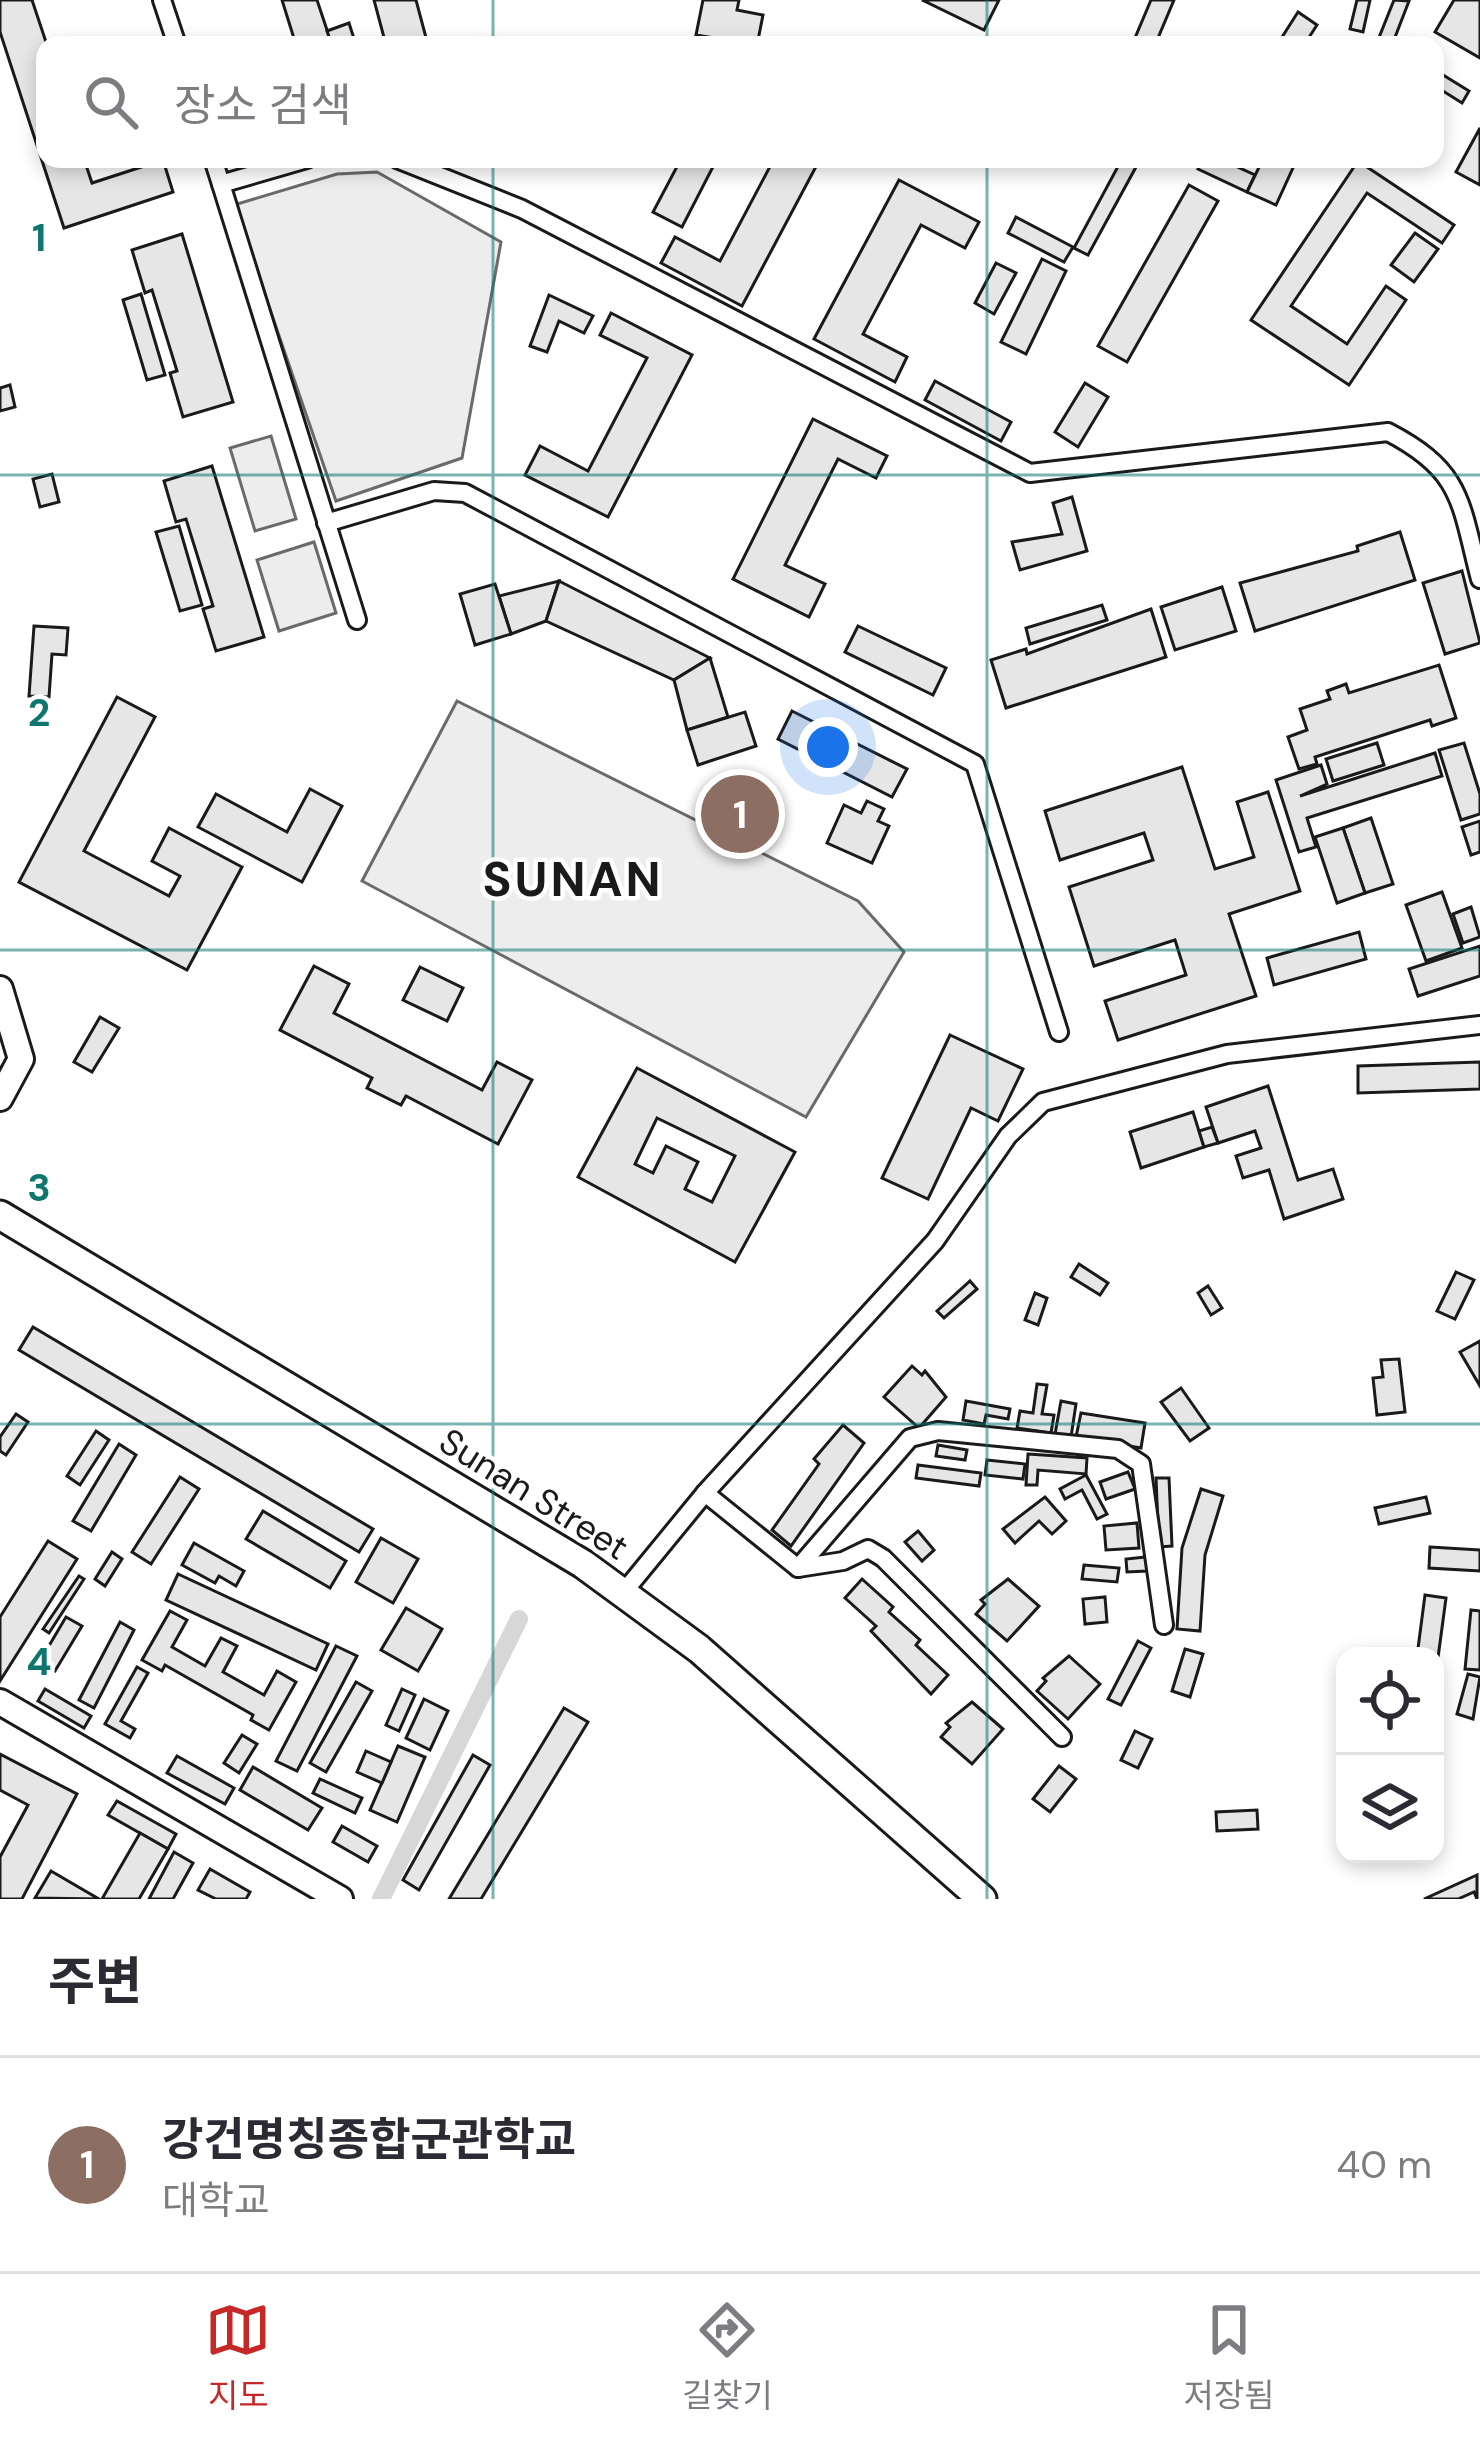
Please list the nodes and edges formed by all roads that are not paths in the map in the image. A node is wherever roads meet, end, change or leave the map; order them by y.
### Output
1 (163, 0) edge
2 (174, 36) edge
3 (216, 168) edge
4 (276, 168) edge
5 (420, 168) edge
6 (221, 184) junction
7 (326, 523) junction
8 (1480, 579) edge
9 (356, 620) dead end
10 (2, 1000) edge
11 (1480, 1025) edge
12 (1059, 1032) dead end
13 (0, 1098) edge
14 (0, 1215) edge
15 (705, 1492) junction
16 (798, 1568) junction
17 (623, 1593) junction
18 (1164, 1624) dead end
19 (0, 1702) edge
20 (1062, 1737) dead end
21 (340, 1899) edge
22 (982, 1899) edge

1 - 2 street
3 - 6 street
4 - 6 street
5 - 8 street
6 - 7 street
7 - 9 street
7 - 12 street
10 - 13 street
11 - 15 street
14 - 17 main road, Sunan Street
15 - 16 street
15 - 17 street
16 - 18 street
16 - 20 street
17 - 22 main road, Sunan Street
19 - 21 street

